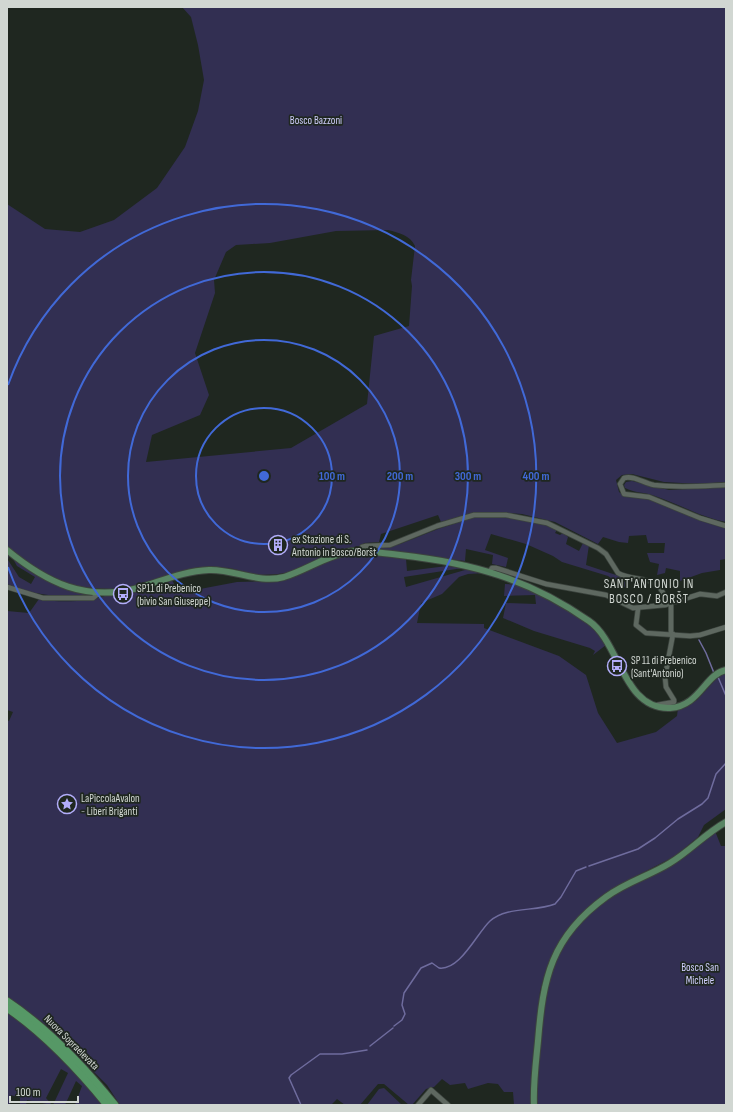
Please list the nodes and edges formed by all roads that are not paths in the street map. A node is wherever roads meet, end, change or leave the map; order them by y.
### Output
1 (726, 485) edge
2 (726, 526) edge
3 (7, 550) edge
4 (360, 551) junction
5 (490, 571) junction
6 (7, 586) edge
7 (99, 592) junction
8 (726, 592) edge
9 (671, 604) junction
10 (665, 605) junction
11 (638, 609) junction
12 (726, 627) edge
13 (672, 634) junction
14 (726, 670) edge
15 (655, 705) junction
16 (726, 822) edge
17 (7, 1001) edge
18 (7, 1008) edge
19 (108, 1105) edge
20 (115, 1105) edge
21 (418, 1105) edge
22 (448, 1105) edge
23 (534, 1105) edge

1 - 2 street
3 - 7 main road
4 - 5 main road
4 - 7 main road
4 - 10 street
5 - 11 street
5 - 15 main road
6 - 7 street
8 - 9 street
9 - 10 street
9 - 13 street
10 - 11 street
11 - 13 street
12 - 13 street
13 - 15 street
14 - 15 main road
16 - 23 main road
17 - 20 highway, Nuova Sopraelevata
18 - 19 highway, Nuova Sopraelevata
21 - 22 street

